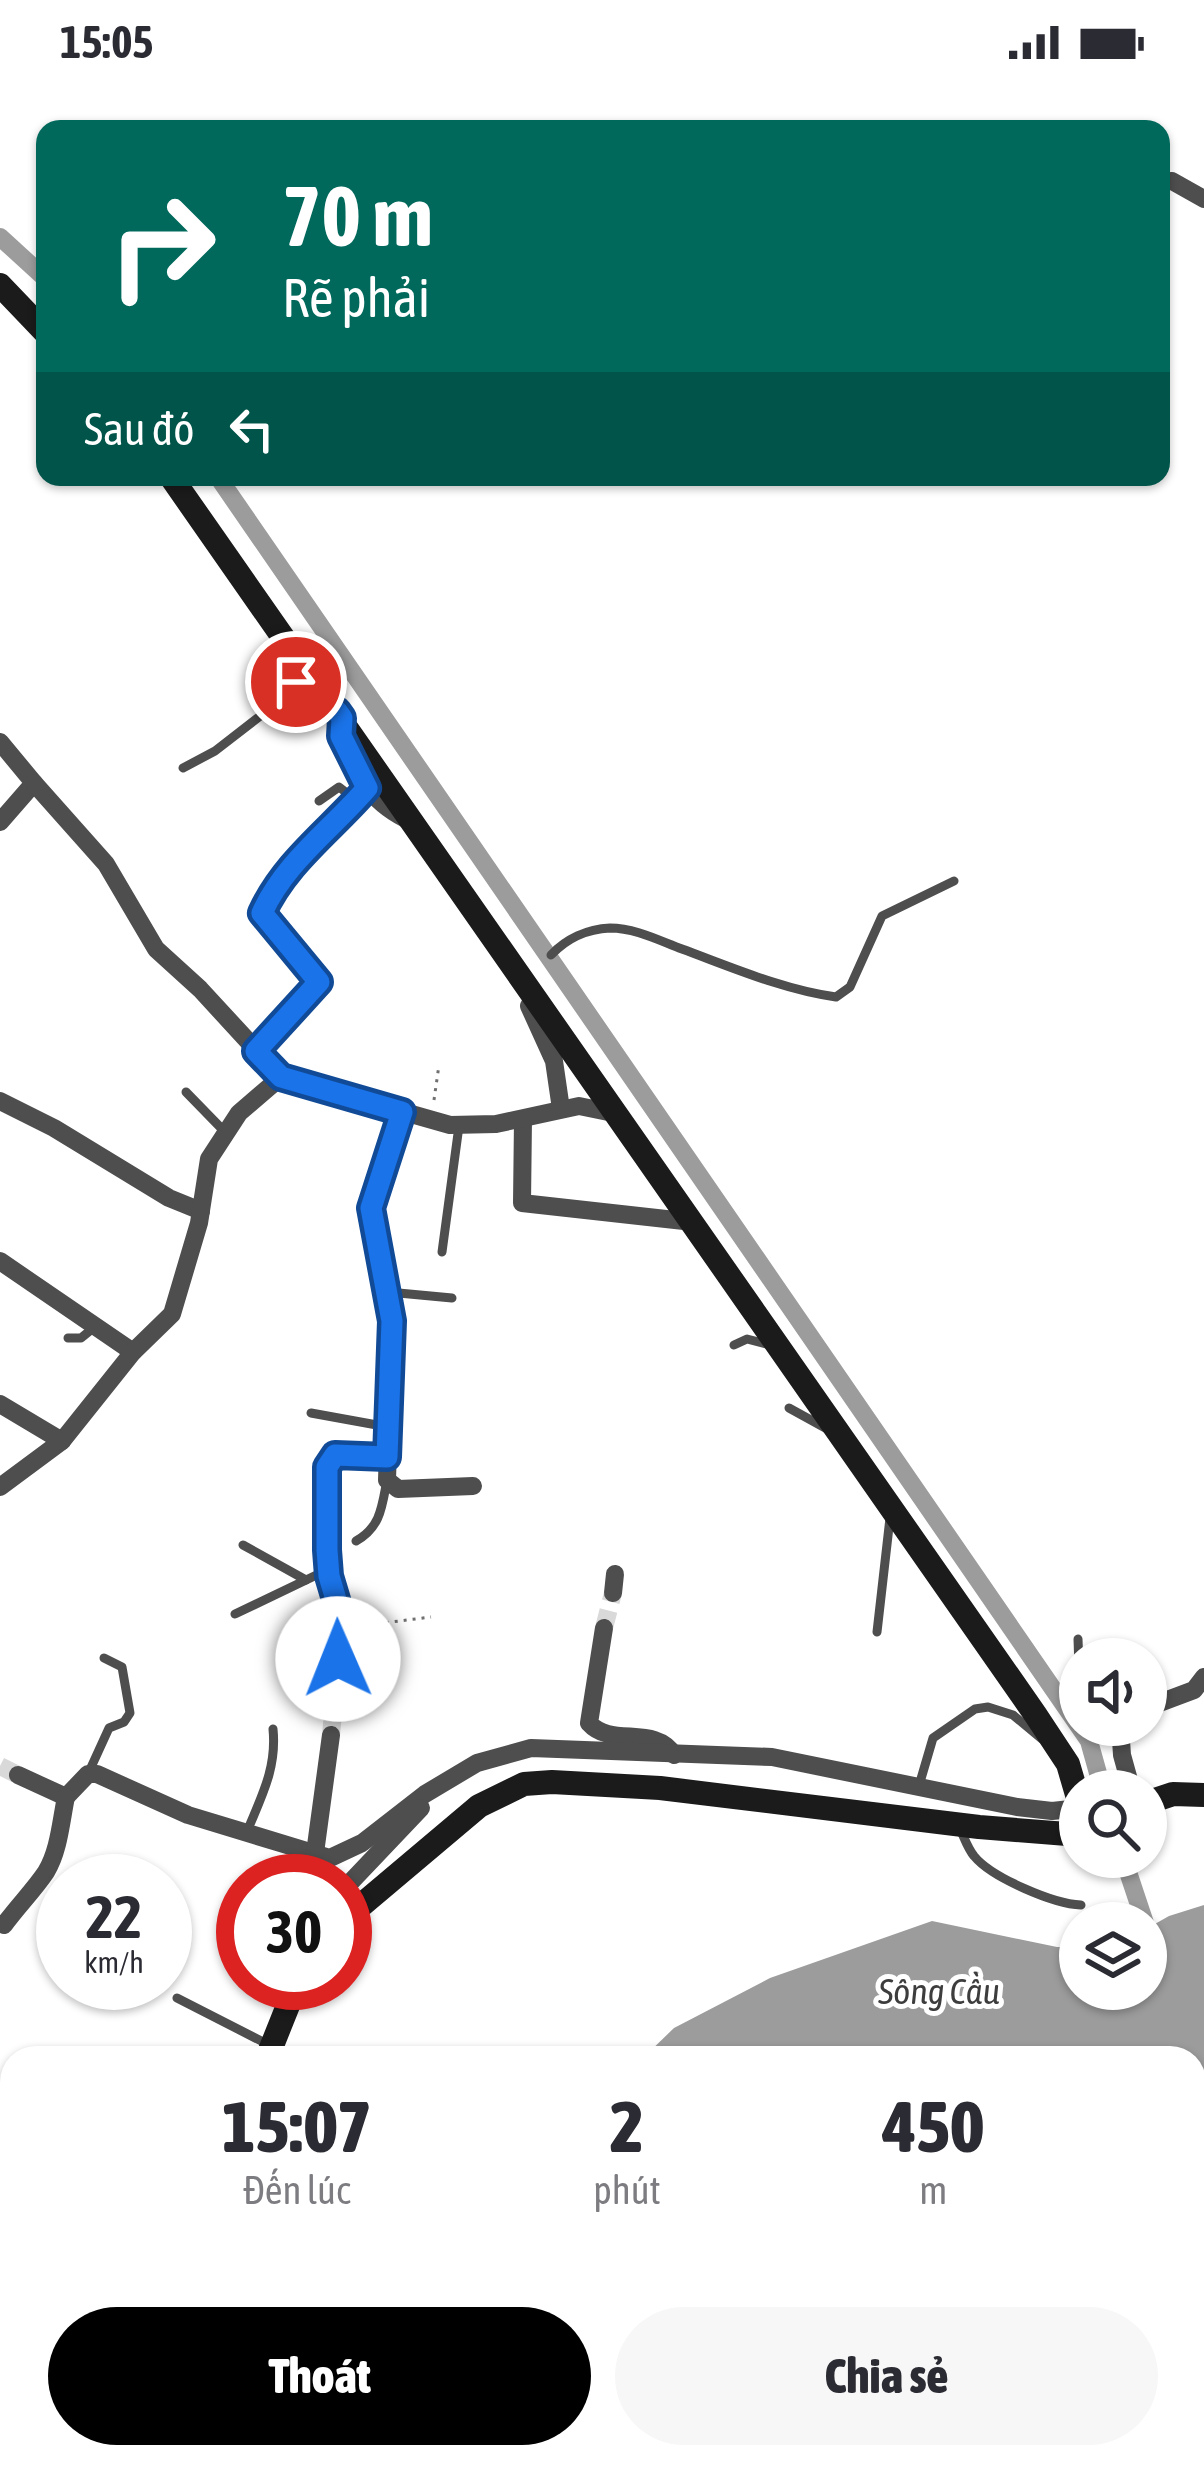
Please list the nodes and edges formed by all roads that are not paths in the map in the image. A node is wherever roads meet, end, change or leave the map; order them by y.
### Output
1 (1170, 181) edge
2 (1204, 199) edge
3 (0, 285) edge
4 (36, 323) edge
5 (177, 486) edge
6 (281, 631) junction
7 (299, 686) junction
8 (340, 714) junction
9 (0, 742) edge
10 (183, 768) dead end
11 (34, 783) junction
12 (362, 794) junction
13 (319, 801) dead end
14 (0, 822) edge
15 (416, 824) junction
16 (954, 881) dead end
17 (551, 955) dead end
18 (529, 977) junction
19 (256, 1051) junction
20 (281, 1077) junction
21 (186, 1092) dead end
22 (0, 1101) edge
23 (561, 1109) junction
24 (402, 1112) junction
25 (618, 1114) junction
26 (523, 1119) junction
27 (459, 1126) junction
28 (224, 1131) junction
29 (201, 1211) junction
30 (693, 1222) junction
31 (442, 1252) dead end
32 (0, 1262) edge
33 (388, 1292) junction
34 (452, 1298) dead end
35 (97, 1325) junction
36 (68, 1338) dead end
37 (734, 1345) dead end
38 (133, 1352) junction
39 (784, 1355) junction
40 (0, 1404) edge
41 (789, 1408) dead end
42 (311, 1413) dead end
43 (388, 1426) junction
44 (839, 1434) junction
45 (62, 1441) junction
46 (387, 1457) junction
47 (387, 1480) junction
48 (473, 1486) dead end
49 (0, 1487) edge
50 (891, 1507) junction
51 (356, 1541) dead end
52 (243, 1544) dead end
53 (328, 1569) junction
54 (306, 1580) junction
55 (235, 1614) dead end
56 (604, 1628) tunnel mouth
57 (877, 1632) dead end
58 (104, 1658) dead end
59 (338, 1659) tunnel mouth
60 (1204, 1676) edge
61 (1167, 1700) edge
62 (273, 1729) dead end
63 (331, 1735) tunnel mouth
64 (1062, 1755) junction
65 (674, 1756) junction
66 (1067, 1770) edge
67 (88, 1774) junction
68 (18, 1775) tunnel mouth
69 (451, 1780) junction
70 (918, 1789) junction
71 (1167, 1796) edge
72 (1204, 1796) edge
73 (66, 1797) junction
74 (1059, 1810) edge
75 (958, 1825) junction
76 (1059, 1833) edge
77 (246, 1834) junction
78 (315, 1853) junction
79 (372, 1860) edge
80 (372, 1896) edge
81 (1059, 1904) edge
82 (4, 1925) dead end
83 (192, 2007) edge
84 (286, 2010) edge
85 (259, 2046) edge
86 (271, 2046) edge

1 - 2 street
3 - 4 street
5 - 6 street
6 - 7 street
6 - 8 street
7 - 8 street
7 - 10 lane
8 - 12 street
8 - 15 street
9 - 11 street
11 - 14 street
11 - 19 street
12 - 13 lane
12 - 15 street
12 - 19 street
15 - 18 street
16 - 17 lane
18 - 23 street
18 - 25 street
19 - 20 street
20 - 24 street
20 - 28 street
21 - 28 lane
22 - 29 street
23 - 25 street
23 - 26 street
24 - 27 street
24 - 33 street
25 - 30 street
26 - 27 street
26 - 30 street
27 - 31 lane
28 - 29 street
29 - 38 street
30 - 39 street
32 - 35 street
33 - 34 lane
33 - 43 street
35 - 36 lane
35 - 38 street
37 - 39 lane
38 - 45 street
39 - 44 street
40 - 45 street
41 - 44 lane
42 - 43 lane
43 - 46 street
44 - 50 street
45 - 49 street
46 - 47 street
46 - 53 street
47 - 48 street
47 - 51 lane
50 - 57 lane
50 - 64 street
52 - 54 lane
53 - 54 lane
53 - 59 street
54 - 55 lane
56 - 65 street
58 - 67 lane
60 - 61 street
62 - 77 lane
63 - 78 street
64 - 66 street
64 - 70 lane
65 - 69 street
65 - 70 street
67 - 73 street
67 - 77 street
68 - 73 street
69 - 78 street
69 - 79 street
70 - 74 street
71 - 72 street
73 - 82 street
75 - 76 street
75 - 80 street
75 - 81 lane
77 - 78 street
83 - 85 lane
84 - 86 street

